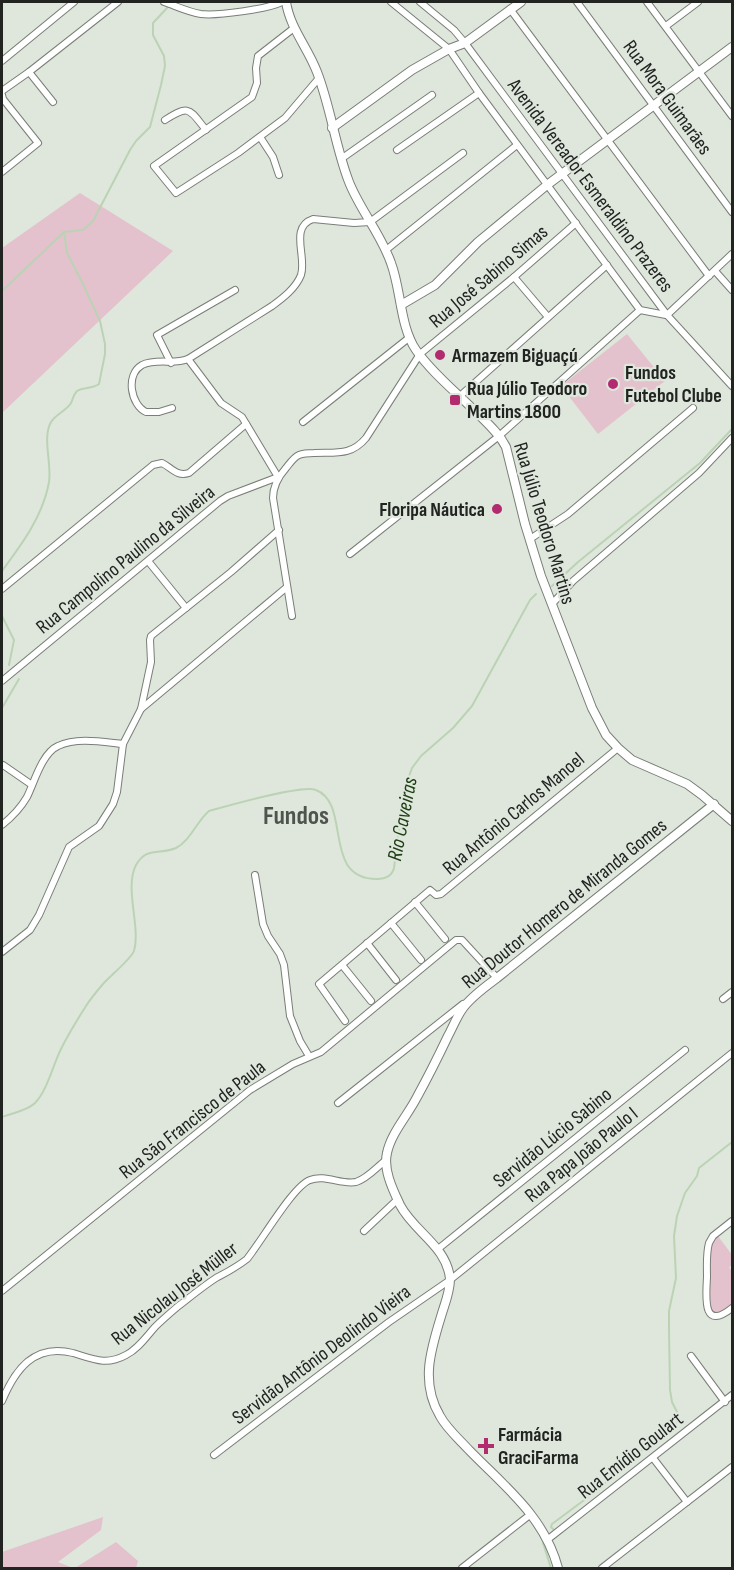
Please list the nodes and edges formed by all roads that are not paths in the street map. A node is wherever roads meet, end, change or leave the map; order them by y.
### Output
1 (74, 2) edge
2 (118, 2) edge
3 (164, 2) edge
4 (284, 2) edge
5 (391, 2) edge
6 (420, 2) edge
7 (521, 2) edge
8 (577, 2) edge
9 (647, 2) edge
10 (698, 2) edge
11 (510, 9) junction
12 (666, 26) junction
13 (294, 28) junction
14 (465, 42) junction
15 (732, 47) edge
16 (448, 49) junction
17 (2, 61) edge
18 (29, 72) junction
19 (699, 72) junction
20 (319, 78) junction
21 (479, 93) junction
22 (432, 95) dead end
23 (2, 97) edge
24 (53, 102) dead end
25 (654, 105) junction
26 (732, 116) edge
27 (165, 120) dead end
28 (332, 128) junction
29 (206, 130) junction
30 (260, 137) junction
31 (607, 140) junction
32 (517, 145) junction
33 (397, 150) dead end
34 (463, 153) dead end
35 (341, 159) junction
36 (2, 172) edge
37 (563, 173) junction
38 (279, 175) dead end
39 (547, 185) junction
40 (732, 212) edge
41 (370, 222) junction
42 (576, 223) junction
43 (386, 250) junction
44 (732, 255) edge
45 (607, 265) junction
46 (712, 273) junction
47 (514, 277) junction
48 (235, 290) dead end
49 (732, 290) edge
50 (401, 305) junction
51 (640, 310) junction
52 (667, 315) junction
53 (548, 317) junction
54 (410, 338) junction
55 (420, 354) junction
56 (188, 359) junction
57 (171, 363) junction
58 (732, 386) edge
59 (460, 396) junction
60 (172, 408) dead end
61 (693, 408) dead end
62 (303, 422) dead end
63 (246, 424) junction
64 (499, 436) junction
65 (732, 438) edge
66 (278, 477) junction
67 (279, 530) junction
68 (530, 539) junction
69 (350, 554) dead end
70 (148, 561) junction
71 (287, 587) junction
72 (2, 589) edge
73 (552, 604) junction
74 (186, 608) junction
75 (292, 615) dead end
76 (2, 681) edge
77 (141, 709) junction
78 (123, 744) junction
79 (618, 748) junction
80 (2, 766) edge
81 (32, 785) junction
82 (714, 804) junction
83 (732, 821) edge
84 (2, 825) edge
85 (255, 875) dead end
86 (415, 902) junction
87 (391, 923) junction
88 (445, 939) dead end
89 (367, 943) junction
90 (2, 952) edge
91 (422, 960) dead end
92 (342, 965) junction
93 (497, 978) junction
94 (396, 980) dead end
95 (732, 992) edge
96 (471, 999) junction
97 (723, 999) dead end
98 (371, 1001) dead end
99 (345, 1021) dead end
100 (685, 1050) dead end
101 (732, 1053) edge
102 (309, 1056) junction
103 (338, 1103) dead end
104 (386, 1160) junction
105 (398, 1199) junction
106 (732, 1221) edge
107 (364, 1231) dead end
108 (438, 1249) junction
109 (450, 1280) junction
110 (2, 1291) edge
111 (732, 1308) edge
112 (691, 1356) dead end
113 (732, 1395) edge
114 (2, 1401) edge
115 (725, 1402) junction
116 (214, 1455) dead end
117 (652, 1458) junction
118 (732, 1467) edge
119 (687, 1502) junction
120 (531, 1514) junction
121 (547, 1540) junction
122 (557, 1568) edge
123 (462, 1569) edge
124 (602, 1569) edge

1 - 17 street
2 - 18 street
3 - 4 street
4 - 13 street, Rua Júlio Teodoro Martins
5 - 16 street, Avenida Vereador Esmeraldino Prazeres
6 - 14 street, Avenida Vereador Esmeraldino Prazeres
7 - 11 street
8 - 25 street, Rua Mora Guimarães
9 - 12 street
10 - 12 street
11 - 14 street
11 - 31 street
12 - 19 street
13 - 20 street, Rua Júlio Teodoro Martins
13 - 29 street
14 - 16 street
14 - 37 street, Avenida Vereador Esmeraldino Prazeres
15 - 19 street
16 - 21 street, Avenida Vereador Esmeraldino Prazeres
16 - 28 street
18 - 23 street
18 - 24 street
19 - 25 street
19 - 26 street
20 - 28 street, Rua Júlio Teodoro Martins
20 - 30 street
21 - 32 street, Avenida Vereador Esmeraldino Prazeres
21 - 33 street
22 - 35 street
23 - 36 street
25 - 31 street
25 - 40 street, Rua Mora Guimarães
27 - 29 street
28 - 35 street, Rua Júlio Teodoro Martins
29 - 30 street
30 - 38 street
31 - 37 street
31 - 46 street
32 - 39 street, Avenida Vereador Esmeraldino Prazeres
32 - 43 street
34 - 41 street
35 - 41 street, Rua Júlio Teodoro Martins
37 - 39 street
37 - 52 street, Avenida Vereador Esmeraldino Prazeres
39 - 42 street, Avenida Vereador Esmeraldino Prazeres
39 - 50 street
41 - 43 street, Rua Júlio Teodoro Martins
41 - 56 street
42 - 45 street, Avenida Vereador Esmeraldino Prazeres
42 - 47 street, Rua José Sabino Simas
43 - 50 street, Rua Júlio Teodoro Martins
44 - 46 street
45 - 51 street, Avenida Vereador Esmeraldino Prazeres
45 - 53 street
46 - 49 street
46 - 52 street
47 - 53 street
47 - 55 street, Rua José Sabino Simas
48 - 57 street
50 - 54 street, Rua Júlio Teodoro Martins
51 - 52 street, Avenida Vereador Esmeraldino Prazeres
51 - 64 street
52 - 58 street
53 - 59 street
54 - 55 street, Rua Júlio Teodoro Martins
54 - 62 street
55 - 59 street, Rua Júlio Teodoro Martins
55 - 66 street, Rua José Sabino Simas
56 - 57 street
56 - 63 street
57 - 60 street
59 - 64 street, Rua Júlio Teodoro Martins
61 - 68 street
63 - 66 street
63 - 72 street
64 - 68 street, Rua Júlio Teodoro Martins
64 - 69 street
65 - 73 street
66 - 67 street
66 - 70 street, Rua Campolino Paulino da Silveira
67 - 71 street
67 - 74 street
68 - 73 street, Rua Júlio Teodoro Martins
70 - 74 street
70 - 76 street, Rua Campolino Paulino da Silveira
71 - 75 street
71 - 77 street
73 - 79 street, Rua Júlio Teodoro Martins
74 - 77 street
77 - 78 street
78 - 81 street
78 - 90 street
79 - 82 street, Rua Júlio Teodoro Martins
79 - 86 street, Rua Antônio Carlos Manoel
80 - 81 street
81 - 84 street
82 - 83 street, Rua Júlio Teodoro Martins
82 - 93 street, Rua Doutor Homero de Miranda Gomes
85 - 102 street
86 - 87 street, Rua Antônio Carlos Manoel
86 - 88 street
87 - 89 street, Rua Antônio Carlos Manoel
87 - 91 street
89 - 92 street, Rua Antônio Carlos Manoel
89 - 94 street
92 - 98 street
92 - 99 street, Rua Antônio Carlos Manoel
93 - 96 street, Rua Doutor Homero de Miranda Gomes
93 - 102 street, Rua São Francisco de Paula
95 - 97 street
96 - 103 street
96 - 104 street, Rua Doutor Homero de Miranda Gomes
100 - 108 street, Servidão Lúcio Sabino
101 - 109 street, Rua Papa João Paulo I
102 - 110 street, Rua São Francisco de Paula
104 - 105 street
104 - 114 street, Rua Nicolau José Müller
105 - 107 street
105 - 108 street
106 - 111 street
108 - 109 street
109 - 116 street, Servidão Antônio Deolindo Vieira
109 - 120 street
112 - 115 street
113 - 115 street, Rua Emídio Goulart
115 - 117 street, Rua Emídio Goulart
117 - 119 street
117 - 121 street, Rua Emídio Goulart
118 - 119 street
119 - 124 street
120 - 121 street
120 - 123 street
121 - 122 street

